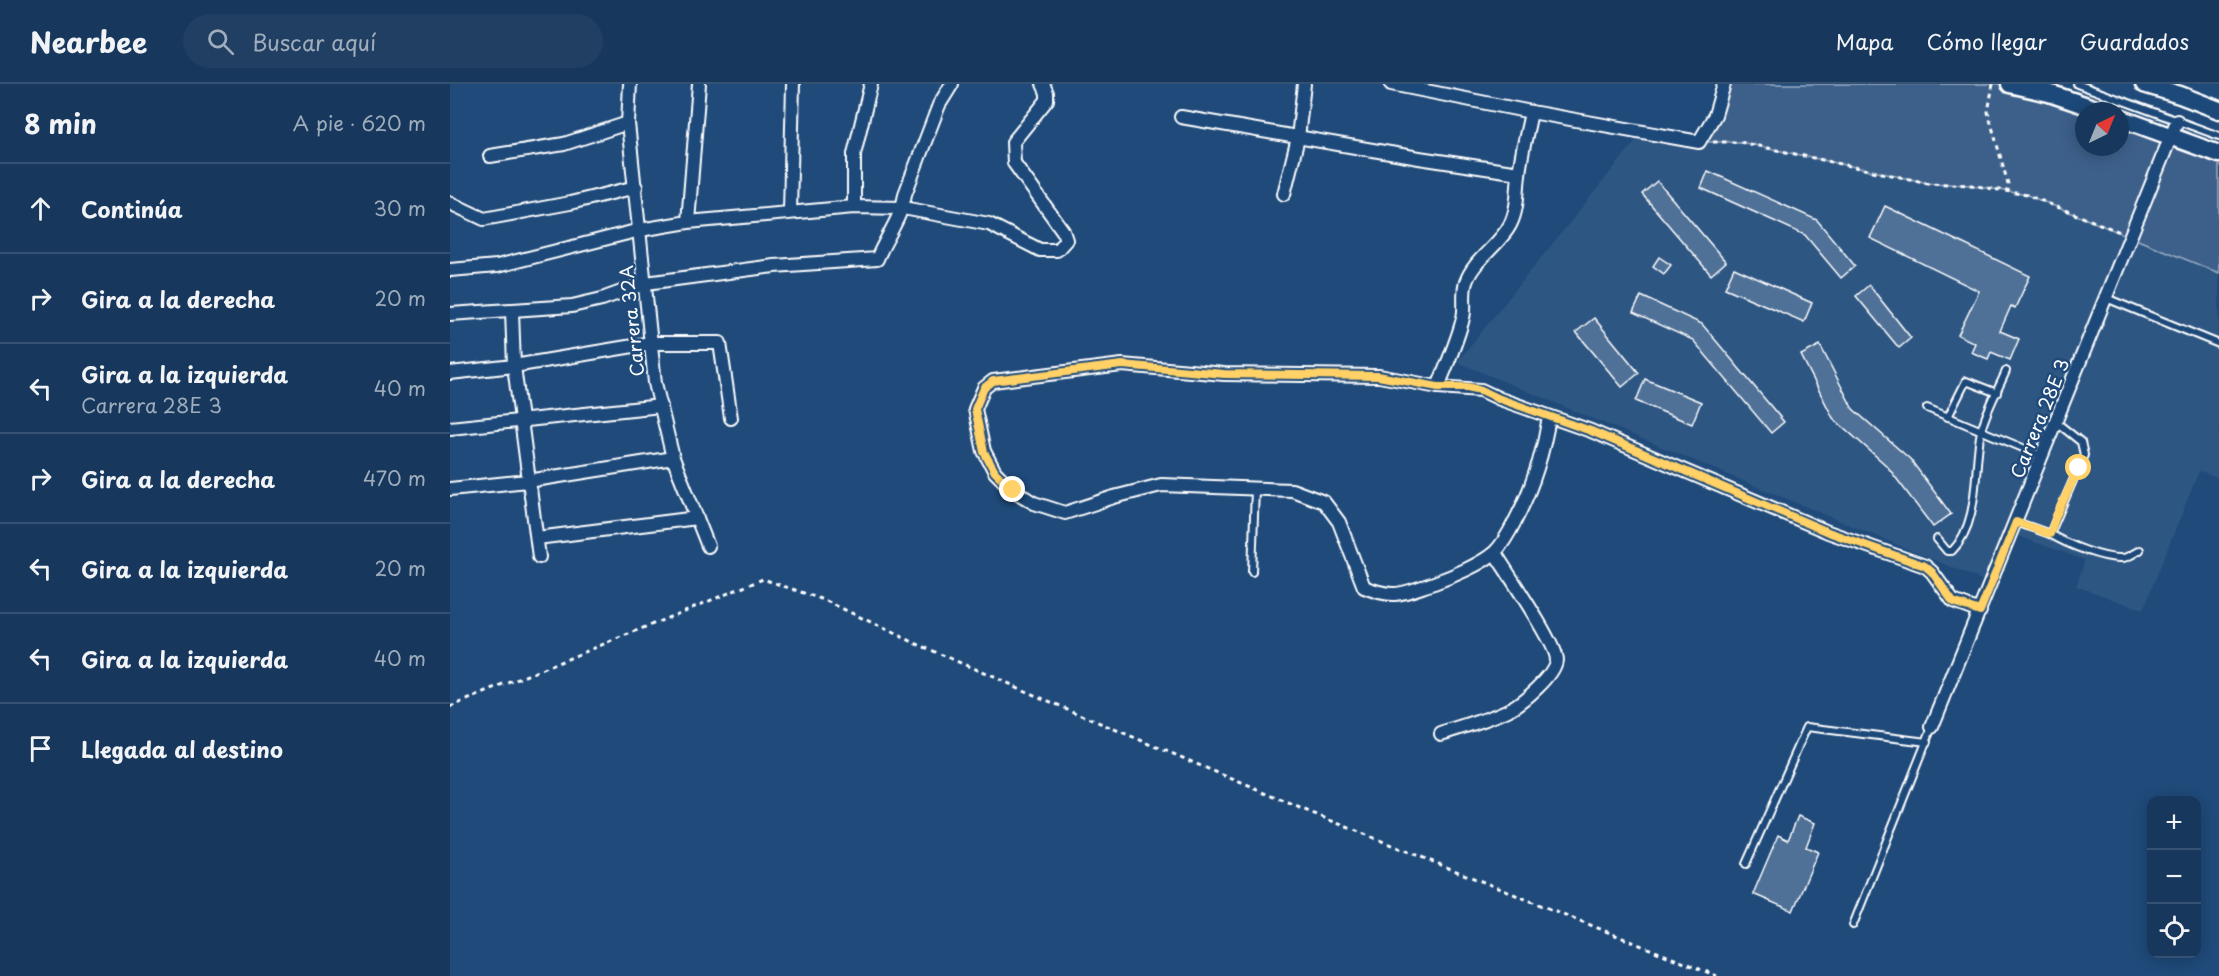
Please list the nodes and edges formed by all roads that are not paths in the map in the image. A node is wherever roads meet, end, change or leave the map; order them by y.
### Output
1 (630, 84) edge
2 (699, 84) edge
3 (793, 84) edge
4 (871, 84) edge
5 (952, 84) edge
6 (1043, 84) edge
7 (1304, 84) edge
8 (1391, 84) edge
9 (1724, 84) edge
10 (2010, 84) edge
11 (2077, 84) edge
12 (2144, 84) edge
13 (2180, 89) edge
14 (2076, 102) edge
15 (2219, 110) edge
16 (1531, 112) junction
17 (1181, 117) dead end
18 (2129, 120) edge
19 (628, 123) junction
20 (2174, 129) junction
21 (2219, 136) edge
22 (1298, 138) junction
23 (2219, 154) edge
24 (490, 156) dead end
25 (1519, 173) junction
26 (636, 187) junction
27 (1284, 194) dead end
28 (450, 203) edge
29 (854, 207) junction
30 (903, 208) junction
31 (790, 212) junction
32 (688, 222) junction
33 (640, 230) junction
34 (450, 270) edge
35 (646, 283) junction
36 (2106, 298) junction
37 (512, 310) junction
38 (450, 314) edge
39 (651, 343) junction
40 (2219, 344) edge
41 (514, 366) junction
42 (2006, 371) dead end
43 (450, 374) edge
44 (1438, 387) junction
45 (1997, 393) junction
46 (661, 406) junction
47 (1927, 408) dead end
48 (1550, 417) junction
49 (1948, 417) junction
50 (730, 418) dead end
51 (521, 421) junction
52 (2056, 422) junction
53 (450, 428) edge
54 (1981, 431) junction
55 (2043, 456) junction
56 (673, 458) junction
57 (528, 481) junction
58 (1255, 488) junction
59 (450, 489) edge
60 (697, 518) junction
61 (2016, 522) junction
62 (2050, 534) junction
63 (537, 538) junction
64 (1937, 539) dead end
65 (708, 546) dead end
66 (2140, 550) dead end
67 (1495, 553) junction
68 (539, 557) dead end
69 (1252, 572) dead end
70 (1980, 611) junction
71 (1932, 727) joint
72 (1441, 734) dead end
73 (1927, 741) junction
74 (1746, 864) dead end
75 (1853, 925) dead end

1 - 19 street, Carrera 32A
2 - 32 street
3 - 31 street
4 - 29 street
5 - 30 street
6 - 30 street
7 - 22 street
8 - 16 street
9 - 16 street
10 - 14 street
11 - 20 lane
12 - 13 street
13 - 15 street
16 - 25 street
17 - 22 street
18 - 20 street
19 - 24 street
19 - 26 street, Carrera 32A
20 - 21 lane
20 - 23 street
20 - 36 street, Carrera 28E 3
22 - 25 street
22 - 27 street
25 - 44 street
26 - 28 street
26 - 33 street, Carrera 32A
29 - 30 street
29 - 31 street
30 - 35 street
31 - 32 street
32 - 33 street
33 - 34 street
33 - 35 street, Carrera 32A
35 - 37 street
35 - 39 street, Carrera 32A
36 - 40 lane
36 - 52 street, Carrera 28E 3
37 - 38 street
37 - 41 street
39 - 41 street
39 - 46 street, Carrera 32A
39 - 50 street
41 - 43 street
41 - 51 street
42 - 45 lane
44 - 48 street
44 - 58 street
45 - 49 lane
45 - 54 lane
46 - 51 street
46 - 56 street, Carrera 32A
47 - 49 lane
48 - 67 street
48 - 70 street
49 - 54 lane
51 - 53 street
51 - 57 street
52 - 55 street, Carrera 28E 3
52 - 62 lane
54 - 55 lane
54 - 64 lane
55 - 61 street, Carrera 28E 3
56 - 57 street
56 - 60 street, Carrera 32A
57 - 59 street
57 - 63 street
58 - 67 street
58 - 69 lane
60 - 63 street
60 - 65 street, Carrera 32A
61 - 62 lane
61 - 70 street, Carrera 28E 3
62 - 66 lane
63 - 68 street
67 - 72 street
70 - 71 street, Carrera 28E 3
71 - 73 lane
73 - 74 lane
73 - 75 lane

